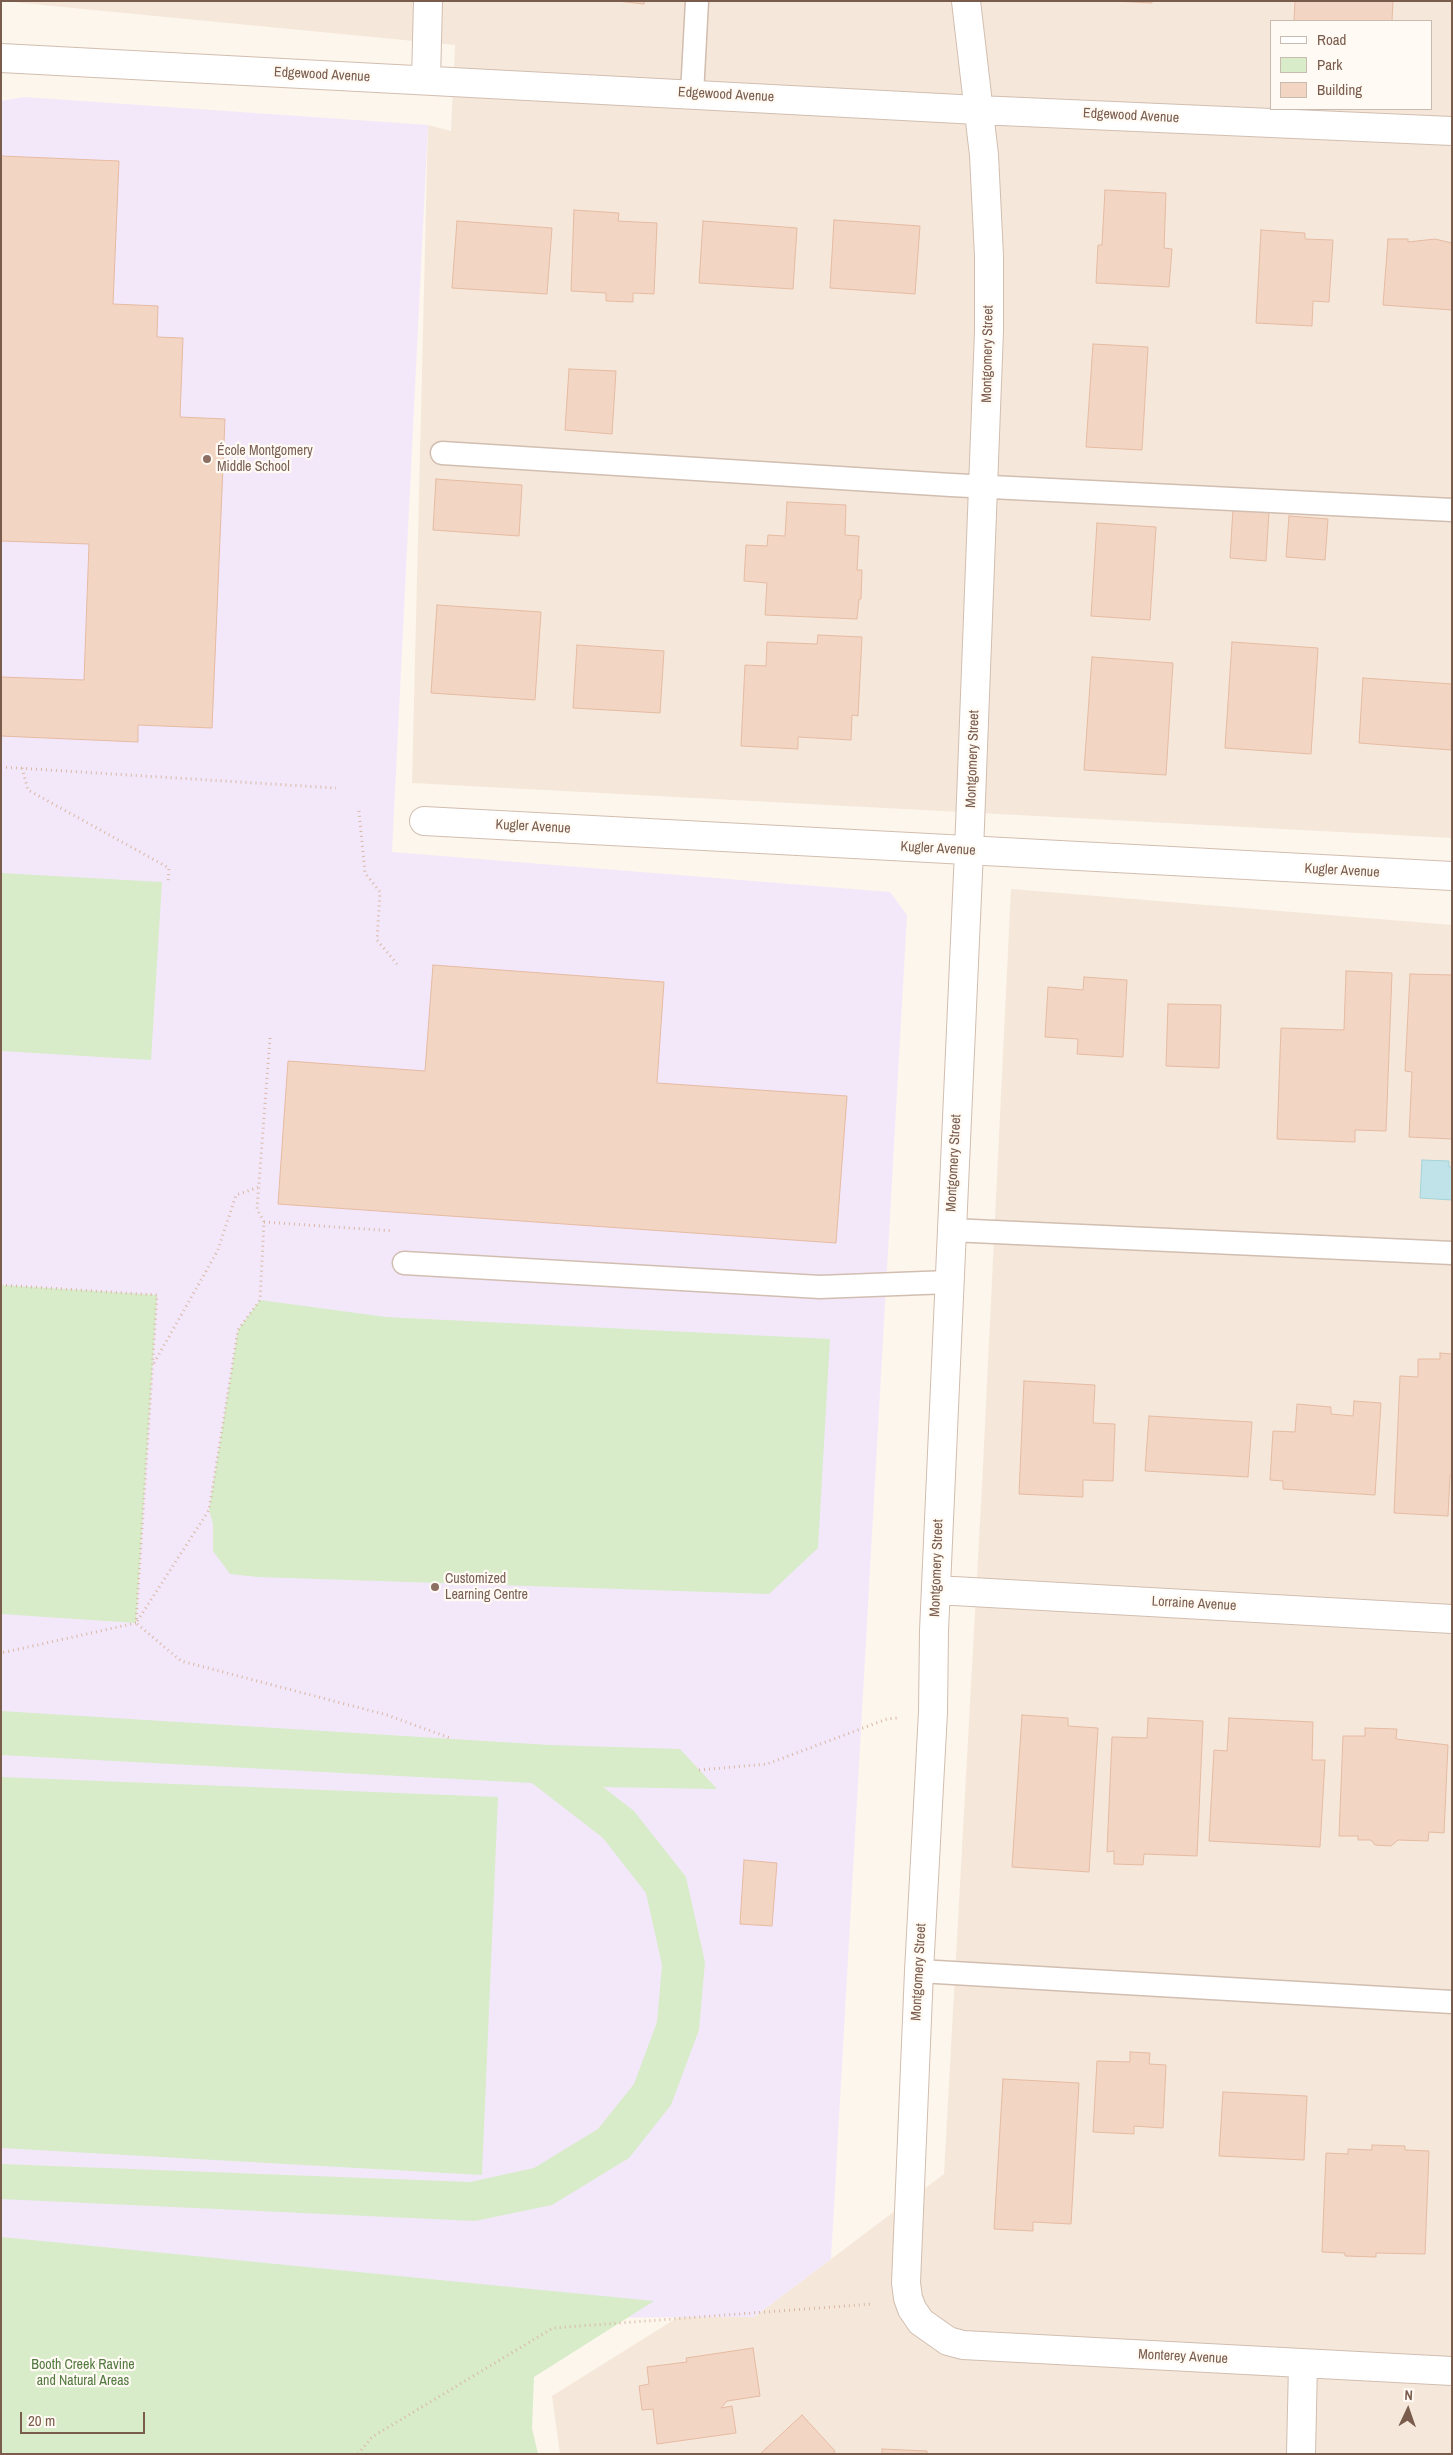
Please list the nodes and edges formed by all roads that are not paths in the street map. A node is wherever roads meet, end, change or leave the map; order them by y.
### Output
1 (428, 1) edge
2 (697, 1) edge
3 (966, 1) edge
4 (1, 58) edge
5 (426, 80) junction
6 (692, 94) junction
7 (978, 110) junction
8 (1452, 131) edge
9 (442, 452) dead end
10 (984, 486) junction
11 (1452, 510) edge
12 (424, 821) dead end
13 (969, 851) junction
14 (1452, 876) edge
15 (951, 1230) junction
16 (1452, 1253) edge
17 (404, 1263) dead end
18 (949, 1282) junction
19 (936, 1590) junction
20 (1452, 1619) edge
21 (919, 1971) junction
22 (1452, 2002) edge
23 (921, 2322) joint
24 (1303, 2364) junction
25 (1452, 2371) edge
26 (1301, 2454) edge

1 - 5 street
2 - 6 lane
3 - 7 street, Montgomery Street
4 - 5 street, Edgewood Avenue
5 - 6 street, Edgewood Avenue
6 - 7 street, Edgewood Avenue
7 - 8 street, Edgewood Avenue
7 - 10 street, Montgomery Street
9 - 10 lane
10 - 11 lane
10 - 13 street, Montgomery Street
12 - 13 street, Kugler Avenue
13 - 14 street, Kugler Avenue
13 - 15 street, Montgomery Street
15 - 16 lane
15 - 18 street, Montgomery Street
17 - 18 lane
18 - 19 street, Montgomery Street
19 - 20 street, Lorraine Avenue
19 - 21 street, Montgomery Street
21 - 22 lane
21 - 23 street, Montgomery Street
23 - 24 street, Monterey Avenue
24 - 25 street, Monterey Avenue
24 - 26 street

